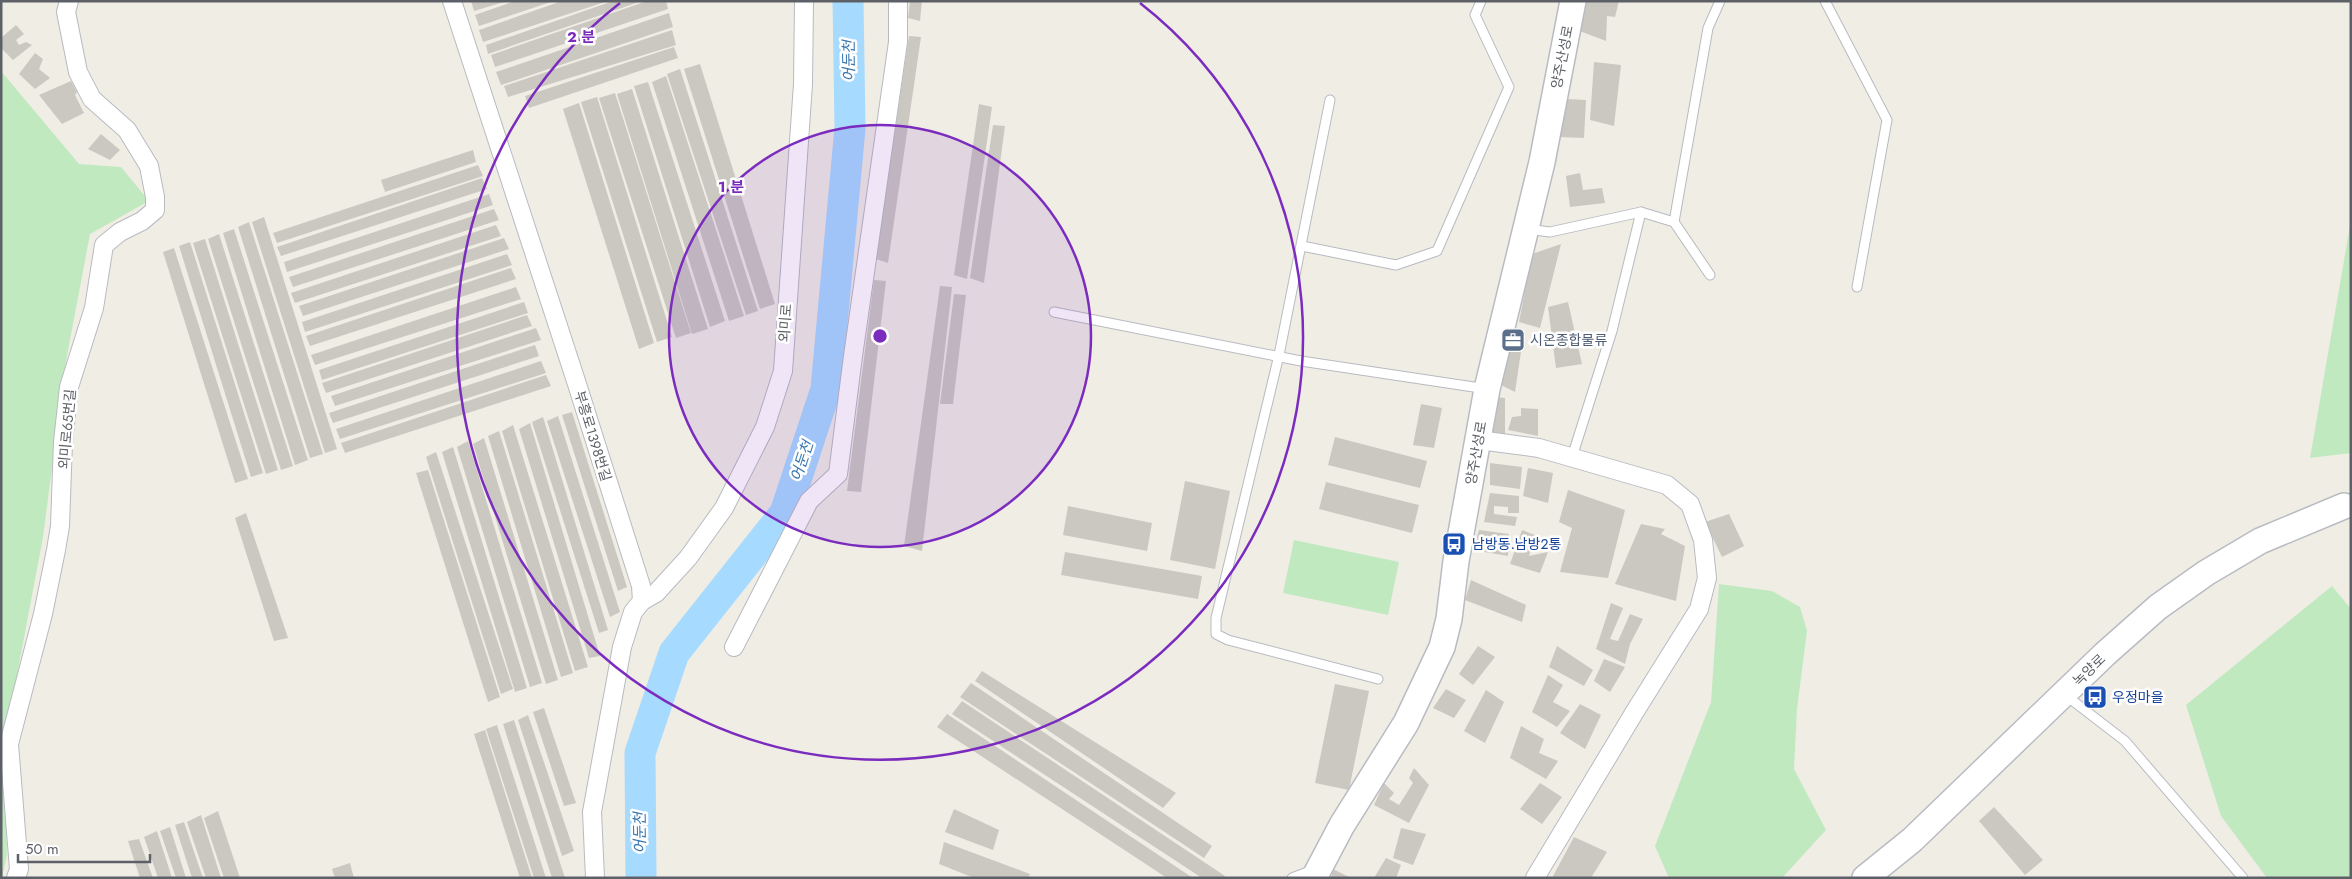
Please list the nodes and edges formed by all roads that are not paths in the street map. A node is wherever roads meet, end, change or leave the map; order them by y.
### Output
1 (69, 1) edge
2 (452, 1) edge
3 (804, 1) edge
4 (898, 1) edge
5 (1481, 1) edge
6 (1573, 1) edge
7 (1720, 1) edge
8 (1825, 1) edge
9 (1330, 100) dead end
10 (1641, 212) junction
11 (1674, 222) junction
12 (1527, 229) junction
13 (1302, 246) junction
14 (1710, 276) dead end
15 (1857, 287) dead end
16 (1054, 312) dead end
17 (1279, 355) junction
18 (1487, 389) junction
19 (1479, 440) junction
20 (1572, 457) junction
21 (2344, 506) dead end
22 (642, 601) junction
23 (734, 647) dead end
24 (1378, 679) dead end
25 (2064, 694) junction
26 (1317, 873) edge
27 (16, 878) edge
28 (595, 878) edge
29 (1292, 878) edge
30 (1535, 878) edge
31 (1865, 878) edge
32 (2243, 878) edge

1 - 27 street, 외미로65번길
2 - 22 street, 부흥로1398번길
3 - 22 street, 외미로
4 - 23 street
5 - 13 lane
6 - 12 street, 양주산성로
7 - 11 lane
8 - 15 lane
9 - 13 lane
10 - 11 lane
10 - 12 lane
10 - 20 lane
11 - 14 lane
12 - 18 street, 양주산성로
13 - 17 lane
16 - 17 lane
17 - 18 lane
17 - 24 lane
18 - 19 street, 양주산성로
19 - 20 street
19 - 26 street, 양주산성로
20 - 30 street
21 - 25 street, 녹양로
22 - 28 street
25 - 31 street, 녹양로
25 - 32 lane
26 - 29 lane

